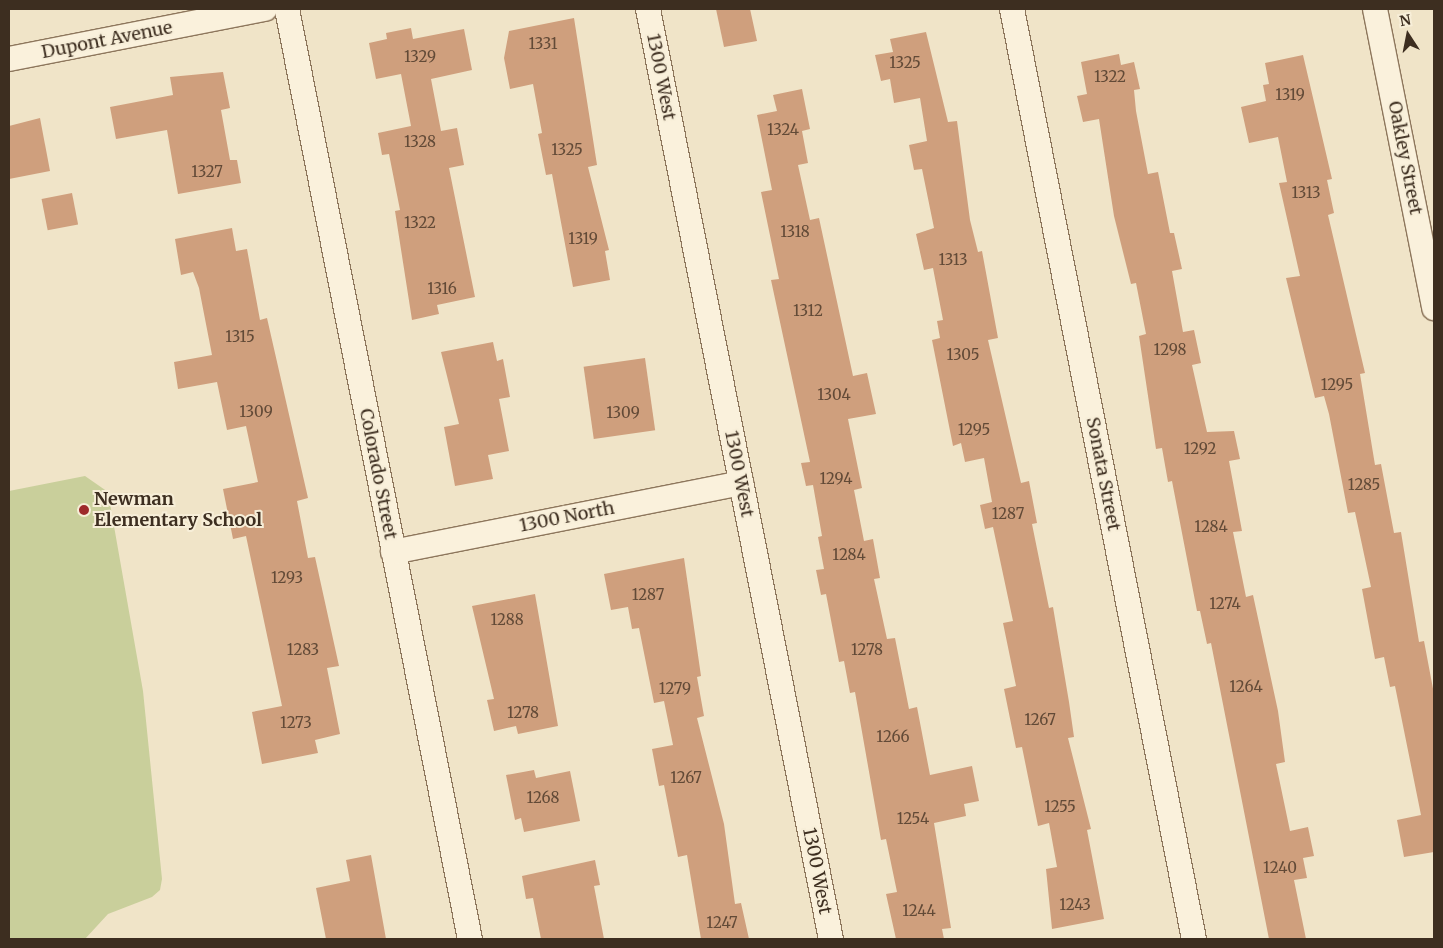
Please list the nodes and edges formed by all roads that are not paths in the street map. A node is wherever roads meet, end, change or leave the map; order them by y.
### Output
1 (265, 9) edge
2 (287, 9) edge
3 (648, 9) edge
4 (1012, 9) edge
5 (1375, 9) edge
6 (9, 59) edge
7 (1434, 308) edge
8 (741, 483) junction
9 (393, 552) junction
10 (470, 939) edge
11 (831, 939) edge
12 (1194, 939) edge

1 - 6 street, Dupont Avenue
2 - 9 street, Colorado Street
3 - 8 street, 1300 West
4 - 12 street, Sonata Street
5 - 7 street, Oakley Street
8 - 9 street, 1300 North
8 - 11 street, 1300 West
9 - 10 street, Colorado Street

